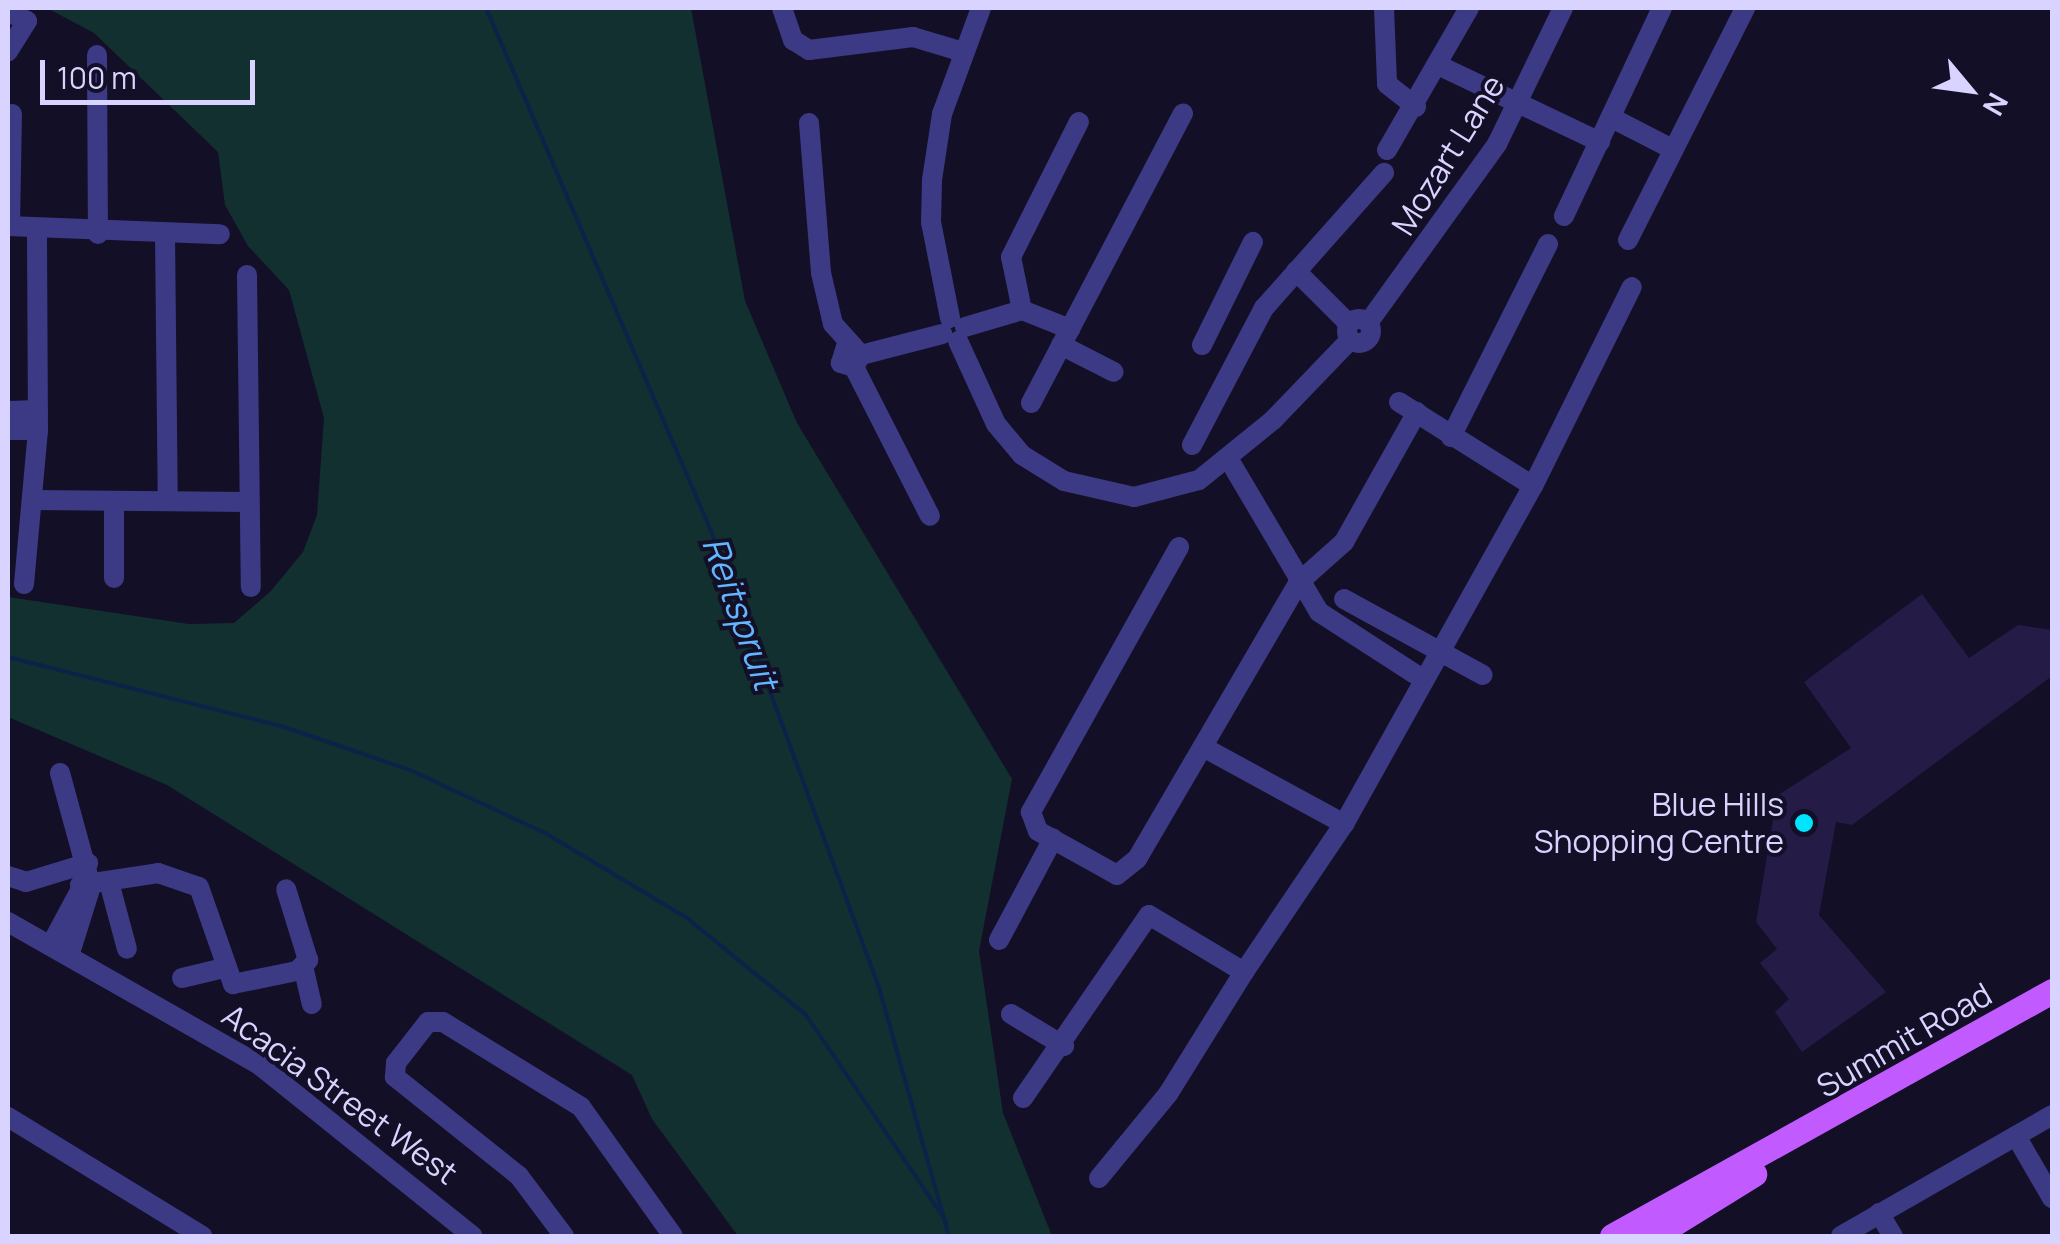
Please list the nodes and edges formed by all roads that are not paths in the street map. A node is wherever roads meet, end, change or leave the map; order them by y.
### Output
1 (782, 8) edge
2 (980, 8) edge
3 (1384, 8) edge
4 (1469, 8) edge
5 (1563, 8) edge
6 (1662, 8) edge
7 (1745, 8) edge
8 (17, 17) edge
9 (8, 51) edge
10 (962, 52) junction
11 (97, 55) dead end
12 (1442, 66) junction
13 (1519, 104) junction
14 (1416, 107) junction
15 (1183, 113) dead end
16 (12, 114) dead end
17 (1612, 118) junction
18 (1079, 122) dead end
19 (809, 123) dead end
20 (1600, 142) junction
21 (1672, 149) junction
22 (1387, 150) dead end
23 (1384, 172) dead end
24 (1564, 216) dead end
25 (9, 226) edge
26 (37, 232) junction
27 (98, 234) junction
28 (220, 234) dead end
29 (165, 235) junction
30 (1628, 240) dead end
31 (1253, 242) dead end
32 (1548, 244) dead end
33 (1296, 271) junction
34 (247, 275) dead end
35 (1632, 286) dead end
36 (1232, 289) junction
37 (1264, 308) junction
38 (1022, 310) junction
39 (1356, 329) junction
40 (954, 330) junction
41 (1066, 337) junction
42 (1202, 345) dead end
43 (853, 356) junction
44 (1114, 372) dead end
45 (1031, 403) dead end
46 (8, 411) edge
47 (38, 420) junction
48 (8, 430) edge
49 (1451, 437) junction
50 (1192, 445) dead end
51 (1228, 458) junction
52 (1532, 486) junction
53 (33, 500) junction
54 (168, 502) junction
55 (250, 502) junction
56 (114, 504) junction
57 (930, 516) dead end
58 (1178, 547) dead end
59 (114, 578) dead end
60 (24, 584) dead end
61 (1298, 584) junction
62 (252, 588) dead end
63 (1344, 599) dead end
64 (1438, 650) junction
65 (1483, 675) dead end
66 (1424, 680) junction
67 (1204, 747) junction
68 (60, 773) dead end
69 (1344, 824) junction
70 (1052, 839) junction
71 (8, 876) edge
72 (92, 878) junction
73 (286, 889) dead end
74 (8, 922) edge
75 (65, 939) junction
76 (1000, 940) dead end
77 (128, 950) dead end
78 (303, 966) junction
79 (224, 968) junction
80 (1244, 972) junction
81 (182, 978) dead end
82 (2052, 991) edge
83 (312, 1004) dead end
84 (1010, 1014) dead end
85 (1064, 1046) junction
86 (1023, 1098) dead end
87 (2052, 1114) edge
88 (8, 1117) edge
89 (2016, 1136) junction
90 (1787, 1145) junction
91 (1100, 1178) dead end
92 (2052, 1198) edge
93 (1879, 1213) junction
94 (202, 1236) edge
95 (473, 1236) edge
96 (564, 1236) edge
97 (673, 1236) edge
98 (1612, 1236) edge
99 (1654, 1236) edge
100 (1840, 1236) edge
101 (1893, 1236) edge

1 - 10 street
2 - 10 street
3 - 14 street
4 - 12 street
5 - 13 street, Mozart Lane
6 - 17 street
7 - 21 street
8 - 9 street
10 - 40 street
11 - 27 street
12 - 13 street
12 - 14 street
13 - 20 street
13 - 39 street, Mozart Lane
14 - 22 street
15 - 41 street
16 - 25 street
17 - 20 street
17 - 21 street
18 - 38 street
19 - 43 street
20 - 24 street
21 - 30 street
23 - 33 street
25 - 26 street
26 - 27 street
26 - 47 street
27 - 29 street
28 - 29 street
29 - 54 street
31 - 36 street
32 - 49 street
33 - 37 street
33 - 39 street
34 - 55 street
35 - 52 street
36 - 37 street
36 - 42 street
37 - 50 street
38 - 40 street
38 - 41 street
39 - 51 street, Mozart Lane
40 - 43 street
40 - 51 street, Mozart Lane
41 - 44 street
41 - 45 street
43 - 57 street
46 - 47 street
47 - 48 street
47 - 53 street
49 - 52 street
49 - 61 street
51 - 61 street
52 - 64 street
53 - 56 street
53 - 60 street
54 - 55 street
54 - 56 street
55 - 62 street
56 - 59 street
58 - 70 street
61 - 66 street
61 - 67 street
63 - 64 street
64 - 65 street
64 - 66 street
66 - 69 street
67 - 69 street
67 - 70 street
68 - 72 street
69 - 80 street
70 - 76 street
71 - 72 street
72 - 75 street
72 - 77 street
72 - 79 street
73 - 78 street
74 - 75 street, Acacia Street West
75 - 95 street, Acacia Street West
78 - 79 street
78 - 83 street
79 - 81 street
80 - 85 street
80 - 91 street
82 - 90 main road, Summit Road
84 - 85 street
85 - 86 street
87 - 89 street
88 - 94 street
89 - 92 street
89 - 93 street
90 - 98 main road, Summit Road
90 - 99 main road, Summit Road
93 - 100 street
93 - 101 street
96 - 97 street

